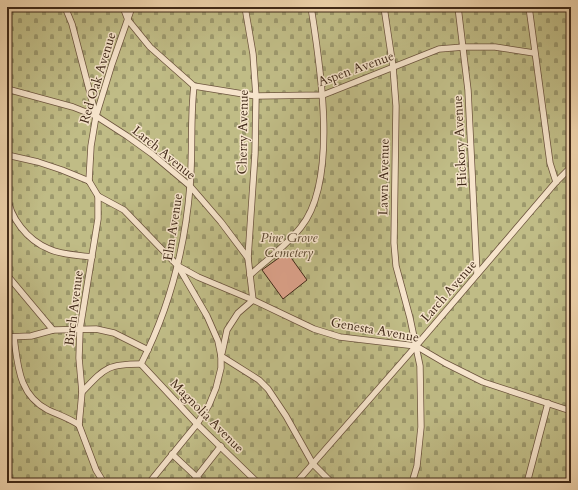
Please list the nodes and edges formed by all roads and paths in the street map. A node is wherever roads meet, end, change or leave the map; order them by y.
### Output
1 (64, 7) edge
2 (124, 7) edge
3 (132, 7) edge
4 (245, 7) edge
5 (311, 7) edge
6 (384, 7) edge
7 (458, 7) edge
8 (529, 7) edge
9 (128, 20) junction
10 (464, 47) junction
11 (534, 53) junction
12 (393, 67) junction
13 (194, 86) junction
14 (7, 89) edge
15 (323, 95) junction
16 (256, 96) junction
17 (96, 116) junction
18 (7, 157) edge
19 (571, 167) edge
20 (89, 181) junction
21 (556, 182) junction
22 (190, 186) junction
23 (7, 195) edge
24 (98, 196) junction
25 (92, 257) junction
26 (248, 258) junction
27 (178, 266) junction
28 (477, 274) junction
29 (7, 275) edge
30 (250, 275) junction
31 (252, 300) junction
32 (80, 329) junction
33 (52, 330) junction
34 (7, 338) edge
35 (14, 338) junction
36 (416, 346) junction
37 (148, 350) junction
38 (221, 356) junction
39 (141, 364) junction
40 (82, 392) junction
41 (548, 403) junction
42 (571, 411) edge
43 (197, 424) junction
44 (79, 425) junction
45 (221, 446) junction
46 (172, 454) junction
47 (313, 464) junction
48 (197, 478) junction
49 (104, 483) edge
50 (149, 483) edge
51 (192, 483) edge
52 (203, 483) edge
53 (258, 483) edge
54 (296, 483) edge
55 (332, 483) edge
56 (412, 483) edge
57 (527, 483) edge

1 - 17 lane
2 - 9 lane
3 - 9 lane, Red Oak Avenue
4 - 16 lane, Cherry Avenue
5 - 15 lane
6 - 12 lane, Lawn Avenue
7 - 10 lane, Hickory Avenue
8 - 11 lane
9 - 13 lane
9 - 17 lane, Red Oak Avenue
10 - 11 lane, Aspen Avenue
10 - 12 lane, Aspen Avenue
10 - 28 lane, Hickory Avenue
11 - 21 lane
12 - 15 lane, Aspen Avenue
12 - 36 lane, Lawn Avenue
13 - 16 lane, Aspen Avenue
13 - 22 lane, Elm Avenue
14 - 17 lane, Larch Avenue
15 - 16 lane, Aspen Avenue
15 - 30 lane
16 - 26 lane, Cherry Avenue
17 - 20 lane, Red Oak Avenue
17 - 22 lane, Larch Avenue
18 - 20 lane
19 - 21 lane, Larch Avenue
20 - 24 lane
21 - 28 lane, Larch Avenue
22 - 26 lane, Larch Avenue
22 - 27 lane, Elm Avenue
23 - 25 lane
24 - 25 lane, Birch Avenue
24 - 27 lane
25 - 32 lane, Birch Avenue
26 - 30 lane
27 - 31 lane, Genesta Avenue
27 - 37 lane, Elm Avenue
27 - 38 lane
28 - 36 lane, Larch Avenue
29 - 33 lane
30 - 31 lane
31 - 36 lane, Genesta Avenue
31 - 38 lane
32 - 33 lane
32 - 37 lane
32 - 40 lane, Birch Avenue
33 - 35 lane
34 - 35 lane
35 - 44 lane
36 - 41 lane, Genesta Avenue
36 - 47 lane, Larch Avenue
36 - 56 lane, Lawn Avenue
37 - 39 lane, Elm Avenue
38 - 43 lane
38 - 47 lane
39 - 40 lane
39 - 43 lane, Magnolia Avenue
40 - 44 lane, Birch Avenue
41 - 42 lane, Genesta Avenue
41 - 57 lane
43 - 45 lane, Magnolia Avenue
43 - 46 lane
44 - 49 lane, Birch Avenue
45 - 48 lane
45 - 53 lane, Magnolia Avenue
46 - 48 lane
46 - 50 lane
47 - 54 lane, Larch Avenue
47 - 55 lane
48 - 51 lane
48 - 52 lane

